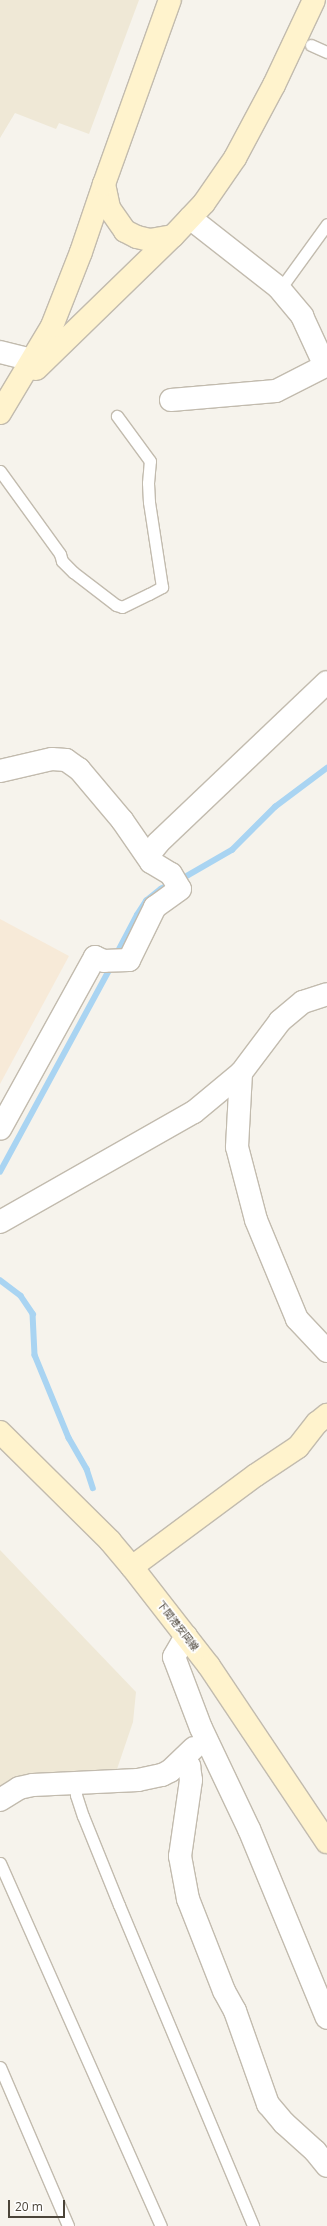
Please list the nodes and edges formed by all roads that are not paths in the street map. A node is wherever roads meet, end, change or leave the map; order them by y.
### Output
1 (170, 0) edge
2 (314, 0) edge
3 (311, 45) dead end
4 (327, 52) edge
5 (104, 184) junction
6 (190, 218) junction
7 (327, 224) edge
8 (173, 236) junction
9 (280, 289) junction
10 (0, 352) edge
11 (32, 360) junction
12 (325, 369) edge
13 (14, 391) junction
14 (171, 400) dead end
15 (0, 413) edge
16 (117, 416) dead end
17 (0, 471) edge
18 (327, 682) edge
19 (1, 768) edge
20 (148, 856) junction
21 (327, 994) edge
22 (240, 1073) junction
23 (0, 1129) edge
24 (0, 1222) edge
25 (327, 1351) edge
26 (324, 1422) edge
27 (0, 1432) edge
28 (132, 1567) junction
29 (186, 1636) junction
30 (206, 1735) junction
31 (184, 1759) junction
32 (75, 1782) junction
33 (0, 1800) edge
34 (327, 1842) edge
35 (0, 1863) edge
36 (327, 2018) edge
37 (0, 2067) edge
38 (327, 2166) edge
39 (68, 2226) edge
40 (161, 2226) edge
41 (253, 2226) edge

1 - 5 street
2 - 6 street
3 - 4 lane
5 - 8 street
5 - 11 street
6 - 8 street
6 - 9 street
7 - 9 lane
8 - 13 street
9 - 12 street
10 - 11 street
11 - 13 street
12 - 14 street
13 - 15 street
16 - 17 lane
18 - 20 street
19 - 20 street
20 - 23 street
21 - 22 street
22 - 24 street
22 - 25 street
26 - 28 street
27 - 28 street, 下関港安岡線
28 - 29 street, 下関港安岡線
29 - 30 street
29 - 34 street, 下関港安岡線
30 - 31 street
30 - 36 street
31 - 32 street
31 - 38 street
32 - 33 street
32 - 41 lane
35 - 40 lane
37 - 39 lane

